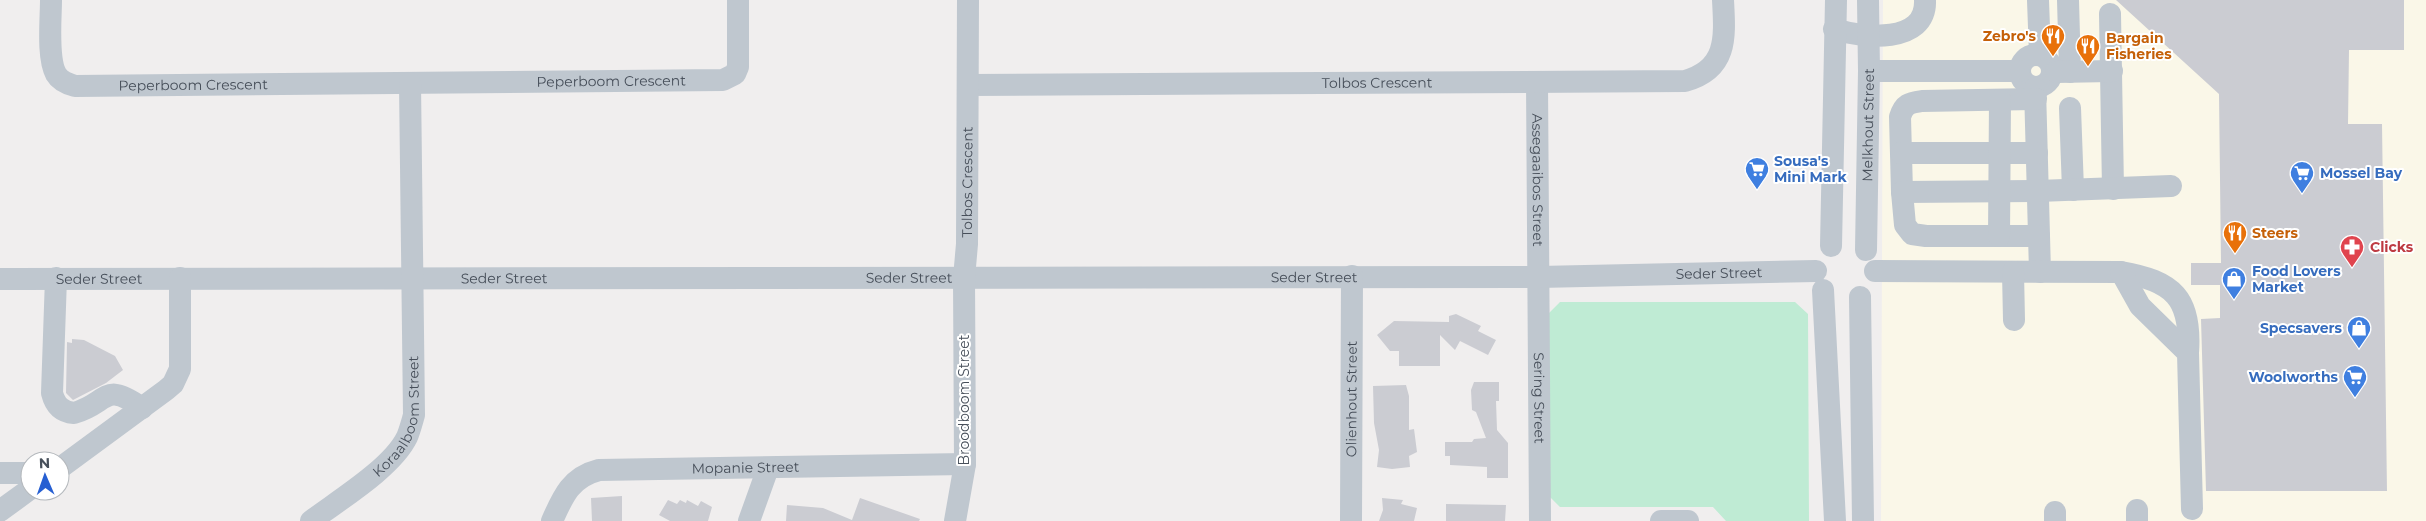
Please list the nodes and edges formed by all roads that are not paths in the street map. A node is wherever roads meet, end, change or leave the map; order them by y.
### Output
1 (51, 0) edge
2 (738, 0) edge
3 (968, 0) edge
4 (1723, 0) edge
5 (1836, 0) edge
6 (1868, 0) edge
7 (1925, 0) edge
8 (2038, 0) edge
9 (2068, 0) edge
10 (2110, 14) dead end
11 (1834, 29) junction
12 (1868, 37) junction
13 (2054, 67) junction
14 (2019, 70) junction
15 (1870, 71) junction
16 (2112, 71) junction
17 (1537, 82) junction
18 (410, 83) junction
19 (968, 85) junction
20 (2035, 94) junction
21 (2000, 100) junction
22 (2070, 108) dead end
23 (1901, 153) junction
24 (2000, 153) junction
25 (2037, 153) junction
26 (2171, 186) dead end
27 (2113, 189) junction
28 (2073, 190) junction
29 (2038, 191) junction
30 (1902, 192) junction
31 (1999, 192) junction
32 (1999, 236) junction
33 (2039, 236) junction
34 (1831, 246) junction
35 (1866, 250) junction
36 (1875, 272) junction
37 (2013, 272) junction
38 (2040, 272) junction
39 (2120, 272) junction
40 (1352, 276) junction
41 (1539, 277) junction
42 (56, 278) junction
43 (180, 278) junction
44 (413, 278) junction
45 (964, 278) junction
46 (0, 279) edge
47 (1820, 281) junction
48 (1860, 297) junction
49 (2014, 320) dead end
50 (2188, 353) junction
51 (142, 408) junction
52 (70, 461) edge
53 (965, 464) junction
54 (768, 468) junction
55 (0, 472) edge
56 (20, 473) edge
57 (20, 496) edge
58 (2192, 509) dead end
59 (0, 510) edge
60 (311, 521) edge
61 (552, 521) edge
62 (749, 521) edge
63 (955, 521) edge
64 (1351, 521) edge
65 (1540, 521) edge
66 (1662, 521) edge
67 (1688, 521) edge
68 (1835, 521) edge
69 (1863, 521) edge

1 - 18 street, Peperboom Crescent
2 - 18 street, Peperboom Crescent
3 - 19 street, Tolbos Crescent
4 - 17 street, Tolbos Crescent
5 - 11 street
6 - 12 street, Melkhout Street
7 - 12 street
8 - 13 street
9 - 13 street
10 - 16 street
11 - 12 street
11 - 34 street
12 - 15 street, Melkhout Street
13 - 14 street
13 - 16 street
13 - 20 street
14 - 15 street
14 - 20 street
15 - 35 street, Melkhout Street
16 - 27 street
17 - 19 street, Tolbos Crescent
17 - 41 street, Assegaaibos Street
18 - 44 street
19 - 45 street, Tolbos Crescent
20 - 21 street
20 - 25 street
21 - 23 street
21 - 24 street
22 - 28 street
23 - 24 street
23 - 30 street
24 - 25 street
24 - 31 street
25 - 29 street
26 - 27 street
27 - 28 street
28 - 29 street
29 - 31 street
29 - 33 street
30 - 31 street
30 - 32 street
31 - 32 street
32 - 33 street
33 - 38 street
34 - 35 street
34 - 47 street
35 - 36 street
36 - 37 street
36 - 48 street
37 - 38 street
37 - 49 street
38 - 39 street
39 - 50 street
39 - 50 street
40 - 41 street, Seder Street
40 - 45 street, Seder Street
40 - 64 street, Olienhout Street
41 - 47 street, Seder Street
41 - 65 street, Sering Street
42 - 43 street, Seder Street
42 - 46 street, Seder Street
42 - 51 street
43 - 44 street, Seder Street
43 - 51 street
44 - 45 street, Seder Street
44 - 60 street, Koraalboom Street
45 - 53 street, Broodboom Street
47 - 48 street
47 - 68 street
48 - 69 street
50 - 58 street
51 - 52 street
53 - 54 street, Mopanie Street
53 - 63 street, Broodboom Street
54 - 61 street, Mopanie Street
54 - 62 street
55 - 56 street
57 - 59 street
66 - 67 street

